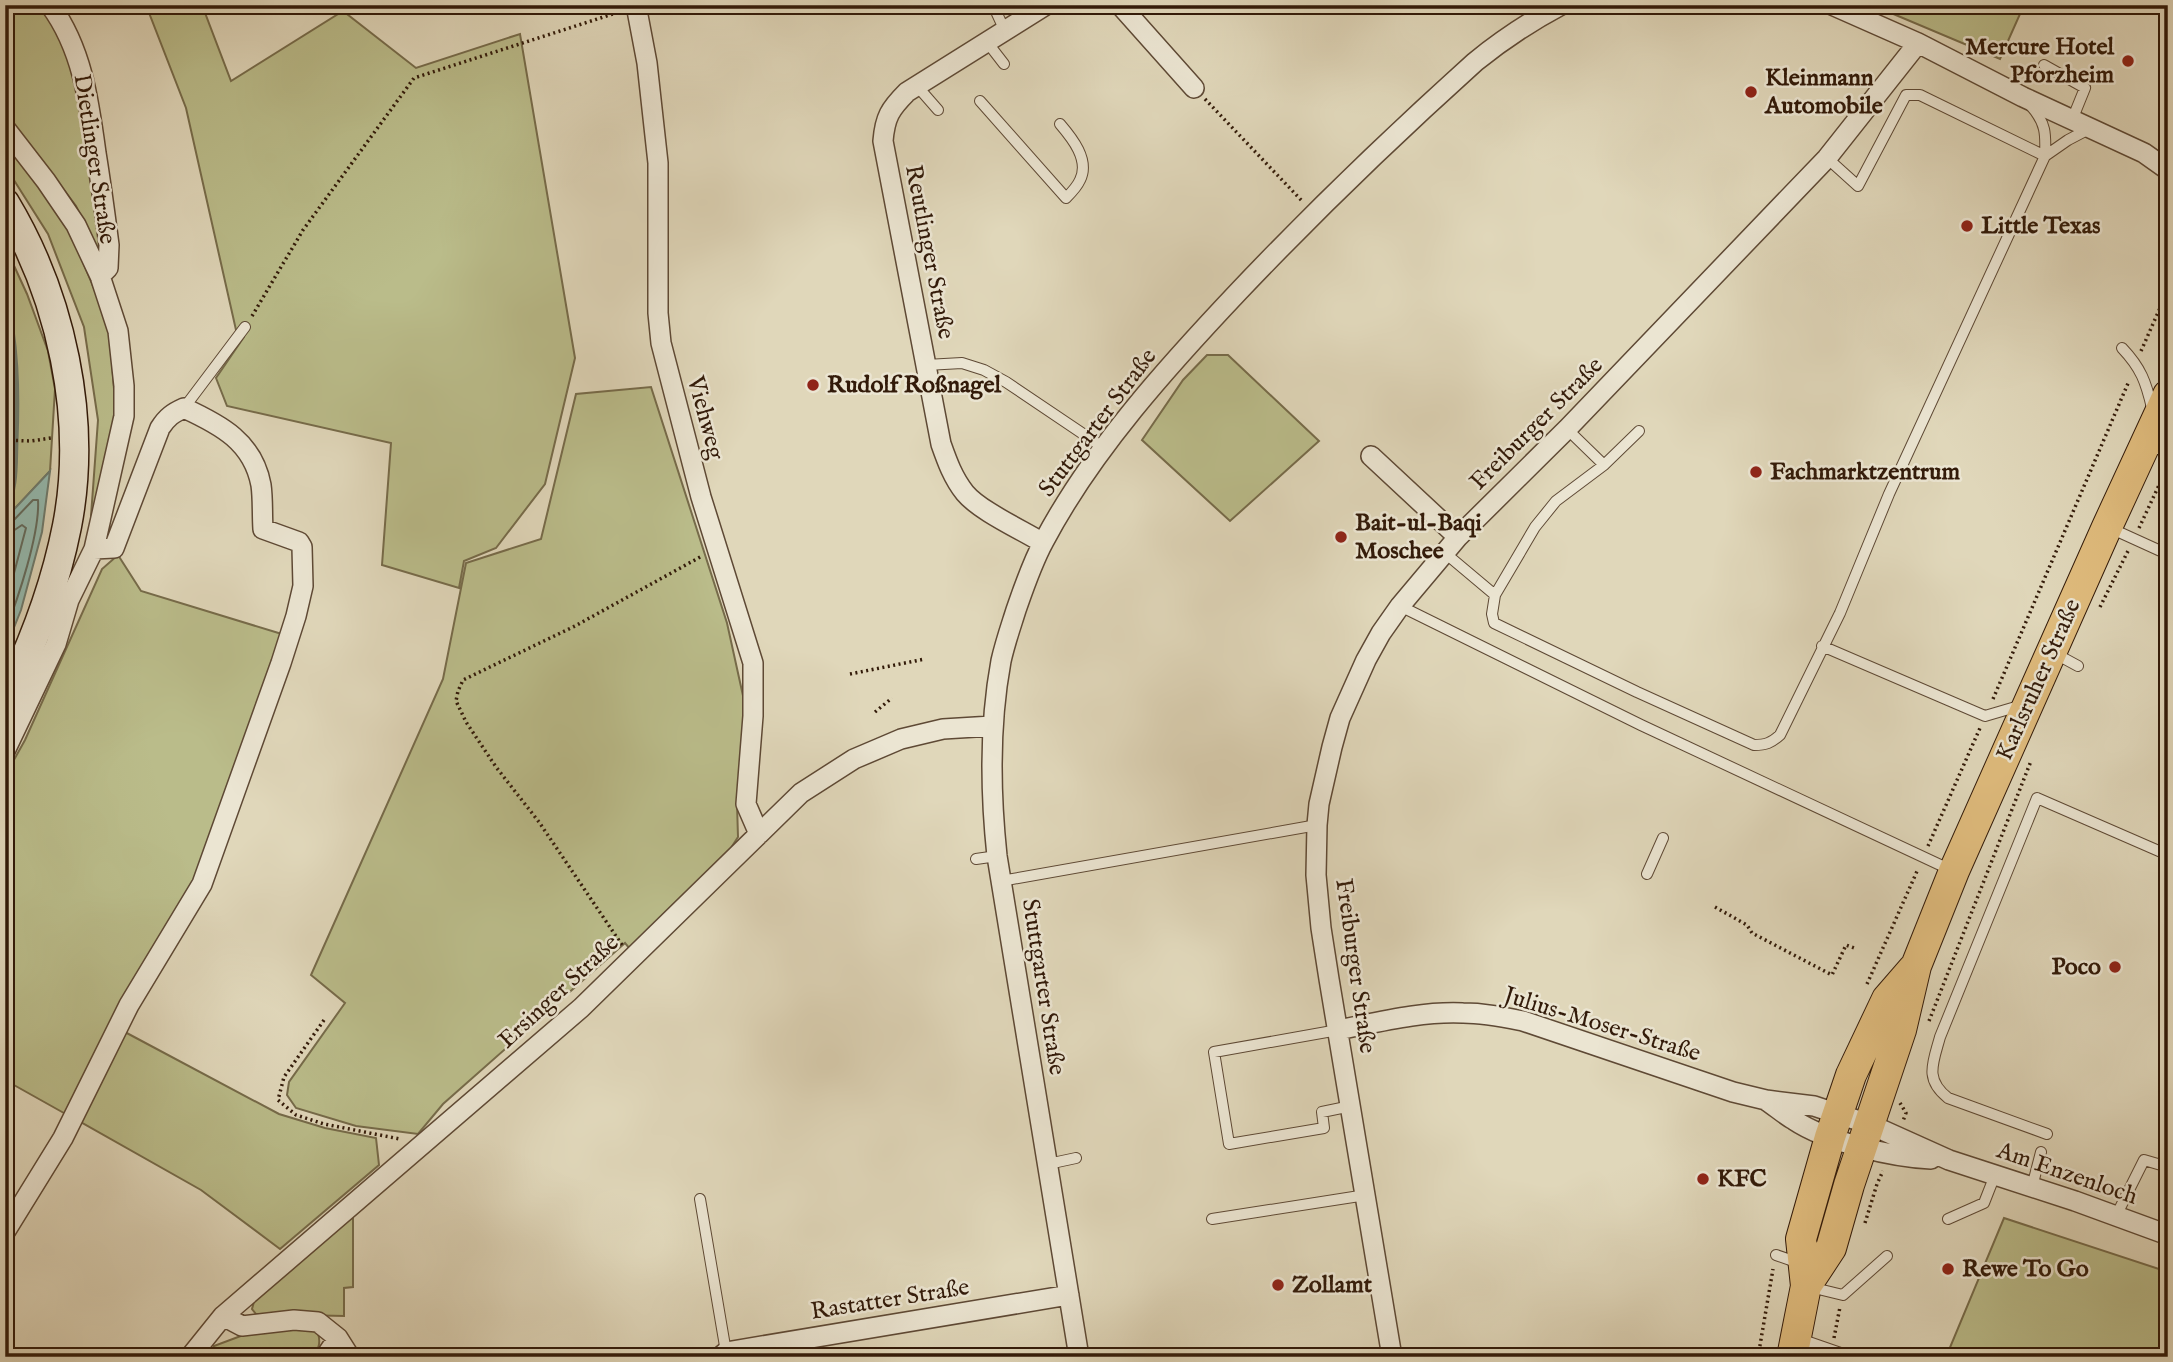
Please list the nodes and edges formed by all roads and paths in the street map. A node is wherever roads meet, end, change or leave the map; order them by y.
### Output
1 (50, 5) edge
2 (993, 5) edge
3 (1046, 5) edge
4 (1120, 5) edge
5 (1561, 5) edge
6 (1832, 5) edge
7 (636, 6) edge
8 (1857, 11) edge
9 (1005, 31) junction
10 (987, 43) junction
11 (1918, 43) junction
12 (1004, 64) dead end
13 (2044, 65) dead end
14 (917, 86) junction
15 (1194, 88) joint
16 (2023, 97) junction
17 (980, 101) dead end
18 (938, 110) dead end
19 (2072, 120) junction
20 (1060, 124) dead end
21 (5, 128) edge
22 (2090, 128) junction
23 (2168, 152) edge
24 (2144, 153) junction
25 (2045, 156) junction
26 (1827, 158) junction
27 (2168, 170) edge
28 (5, 203) edge
29 (1315, 214) junction
30 (100, 276) junction
31 (2168, 290) edge
32 (245, 327) joint
33 (2122, 348) dead end
34 (2136, 363) junction
35 (926, 365) junction
36 (184, 408) junction
37 (2161, 428) edge
38 (1567, 429) junction
39 (1639, 431) dead end
40 (5, 440) edge
41 (31, 441) dead end
42 (1104, 448) junction
43 (1371, 456) dead end
44 (1604, 465) junction
45 (2107, 527) junction
46 (1458, 537) junction
47 (1043, 542) junction
48 (718, 548) junction
49 (94, 550) junction
50 (2167, 551) edge
51 (1445, 553) junction
52 (1494, 595) junction
53 (1400, 606) junction
54 (1822, 646) junction
55 (2051, 651) junction
56 (925, 659) dead end
57 (2078, 666) dead end
58 (850, 674) dead end
59 (892, 698) dead end
60 (5, 701) edge
61 (2029, 702) junction
62 (875, 712) dead end
63 (1985, 716) junction
64 (992, 726) junction
65 (5, 751) edge
66 (1317, 825) junction
67 (759, 834) junction
68 (1663, 838) dead end
69 (2168, 855) edge
70 (997, 856) junction
71 (1923, 857) junction
72 (976, 859) dead end
73 (1954, 871) junction
74 (1647, 874) dead end
75 (1001, 881) junction
76 (1715, 907) dead end
77 (1857, 949) dead end
78 (631, 960) junction
79 (1916, 966) junction
80 (1864, 989) dead end
81 (324, 1020) dead end
82 (1338, 1030) junction
83 (1351, 1107) junction
84 (1834, 1125) junction
85 (2047, 1134) dead end
86 (1865, 1136) junction
87 (419, 1149) junction
88 (2041, 1152) dead end
89 (1076, 1158) dead end
90 (1048, 1164) junction
91 (2168, 1167) edge
92 (1995, 1175) junction
93 (2032, 1187) junction
94 (1366, 1195) junction
95 (700, 1199) dead end
96 (2116, 1216) junction
97 (1212, 1219) dead end
98 (1948, 1219) dead end
99 (5, 1232) edge
100 (2168, 1235) edge
101 (1887, 1256) dead end
102 (1795, 1268) junction
103 (1069, 1295) junction
104 (223, 1316) junction
105 (338, 1338) junction
106 (1794, 1347) edge
107 (719, 1355) edge
108 (190, 1357) edge
109 (325, 1357) edge
110 (350, 1357) edge
111 (1079, 1357) edge
112 (1392, 1357) edge
113 (1758, 1357) edge
114 (1852, 1357) edge

1 - 30 street, Dietlinger Straße
2 - 9 lane
3 - 9 street, Reutlinger Straße
4 - 15 street
5 - 29 street, Stuttgarter Straße
6 - 8 street
7 - 32 path
7 - 48 street, Viehweg
8 - 11 street
9 - 10 street, Reutlinger Straße
10 - 12 lane
10 - 14 street, Reutlinger Straße
11 - 16 street
11 - 26 street, Freiburger Straße
13 - 19 lane
14 - 18 lane
14 - 35 street, Reutlinger Straße
15 - 29 path
16 - 19 street
16 - 25 lane
17 - 20 lane
19 - 22 street
21 - 30 street, Dietlinger Straße
22 - 24 street
22 - 25 lane
23 - 24 street
24 - 27 street
25 - 26 lane
25 - 54 lane
26 - 38 street, Freiburger Straße
28 - 60 main road
29 - 42 street, Stuttgarter Straße
30 - 49 street, Dietlinger Straße
31 - 34 path
32 - 36 lane
33 - 34 lane
34 - 37 lane
34 - 63 path
35 - 42 lane
35 - 47 street, Reutlinger Straße
36 - 49 street
36 - 99 street
37 - 45 main road, Karlsruher Straße
38 - 44 lane
38 - 46 street, Freiburger Straße
39 - 44 lane
40 - 41 path
42 - 47 street, Stuttgarter Straße
43 - 46 street
44 - 52 lane
45 - 50 lane
45 - 55 main road, Karlsruher Straße
46 - 51 street, Freiburger Straße
47 - 64 street, Stuttgarter Straße
48 - 67 street, Viehweg
48 - 78 path
49 - 65 street, Dietlinger Straße
51 - 52 lane
51 - 53 street, Freiburger Straße
52 - 54 lane
53 - 66 street, Freiburger Straße
53 - 71 lane
54 - 63 lane
55 - 57 lane
55 - 61 main road, Karlsruher Straße
56 - 58 path
59 - 62 path
61 - 63 lane
61 - 73 main road, Karlsruher Straße
63 - 71 path
64 - 67 street, Ersinger Straße
64 - 70 street, Stuttgarter Straße
66 - 75 lane
66 - 82 street, Freiburger Straße
67 - 78 street, Ersinger Straße
68 - 74 lane
69 - 85 lane
70 - 72 lane
70 - 75 street, Stuttgarter Straße
71 - 73 lane
71 - 80 path
73 - 79 main road, Karlsruher Straße
75 - 90 street, Stuttgarter Straße
76 - 77 path
78 - 87 street, Ersinger Straße
79 - 84 main road, Karlsruher Straße
79 - 86 main road, Karlsruher Straße
81 - 87 path
82 - 83 street, Freiburger Straße
82 - 83 lane
82 - 84 street, Julius-Moser-Straße
83 - 94 street, Freiburger Straße
84 - 86 street, Am Enzenloch
84 - 102 main road, Karlsruher Straße
86 - 92 street, Am Enzenloch
86 - 102 main road, Karlsruher Straße
87 - 104 street, Ersinger Straße
88 - 93 lane
89 - 90 lane
90 - 103 street, Stuttgarter Straße
91 - 96 lane
92 - 93 street, Am Enzenloch
92 - 98 lane
93 - 96 street, Am Enzenloch
94 - 97 lane
94 - 112 street, Freiburger Straße
95 - 107 lane
96 - 100 street, Am Enzenloch
101 - 102 lane
102 - 106 main road, Karlsruher Straße
102 - 113 path
103 - 107 street, Rastatter Straße
103 - 111 street, Stuttgarter Straße
104 - 105 street
104 - 108 street, Ersinger Straße
105 - 109 street
105 - 110 street
106 - 114 lane

